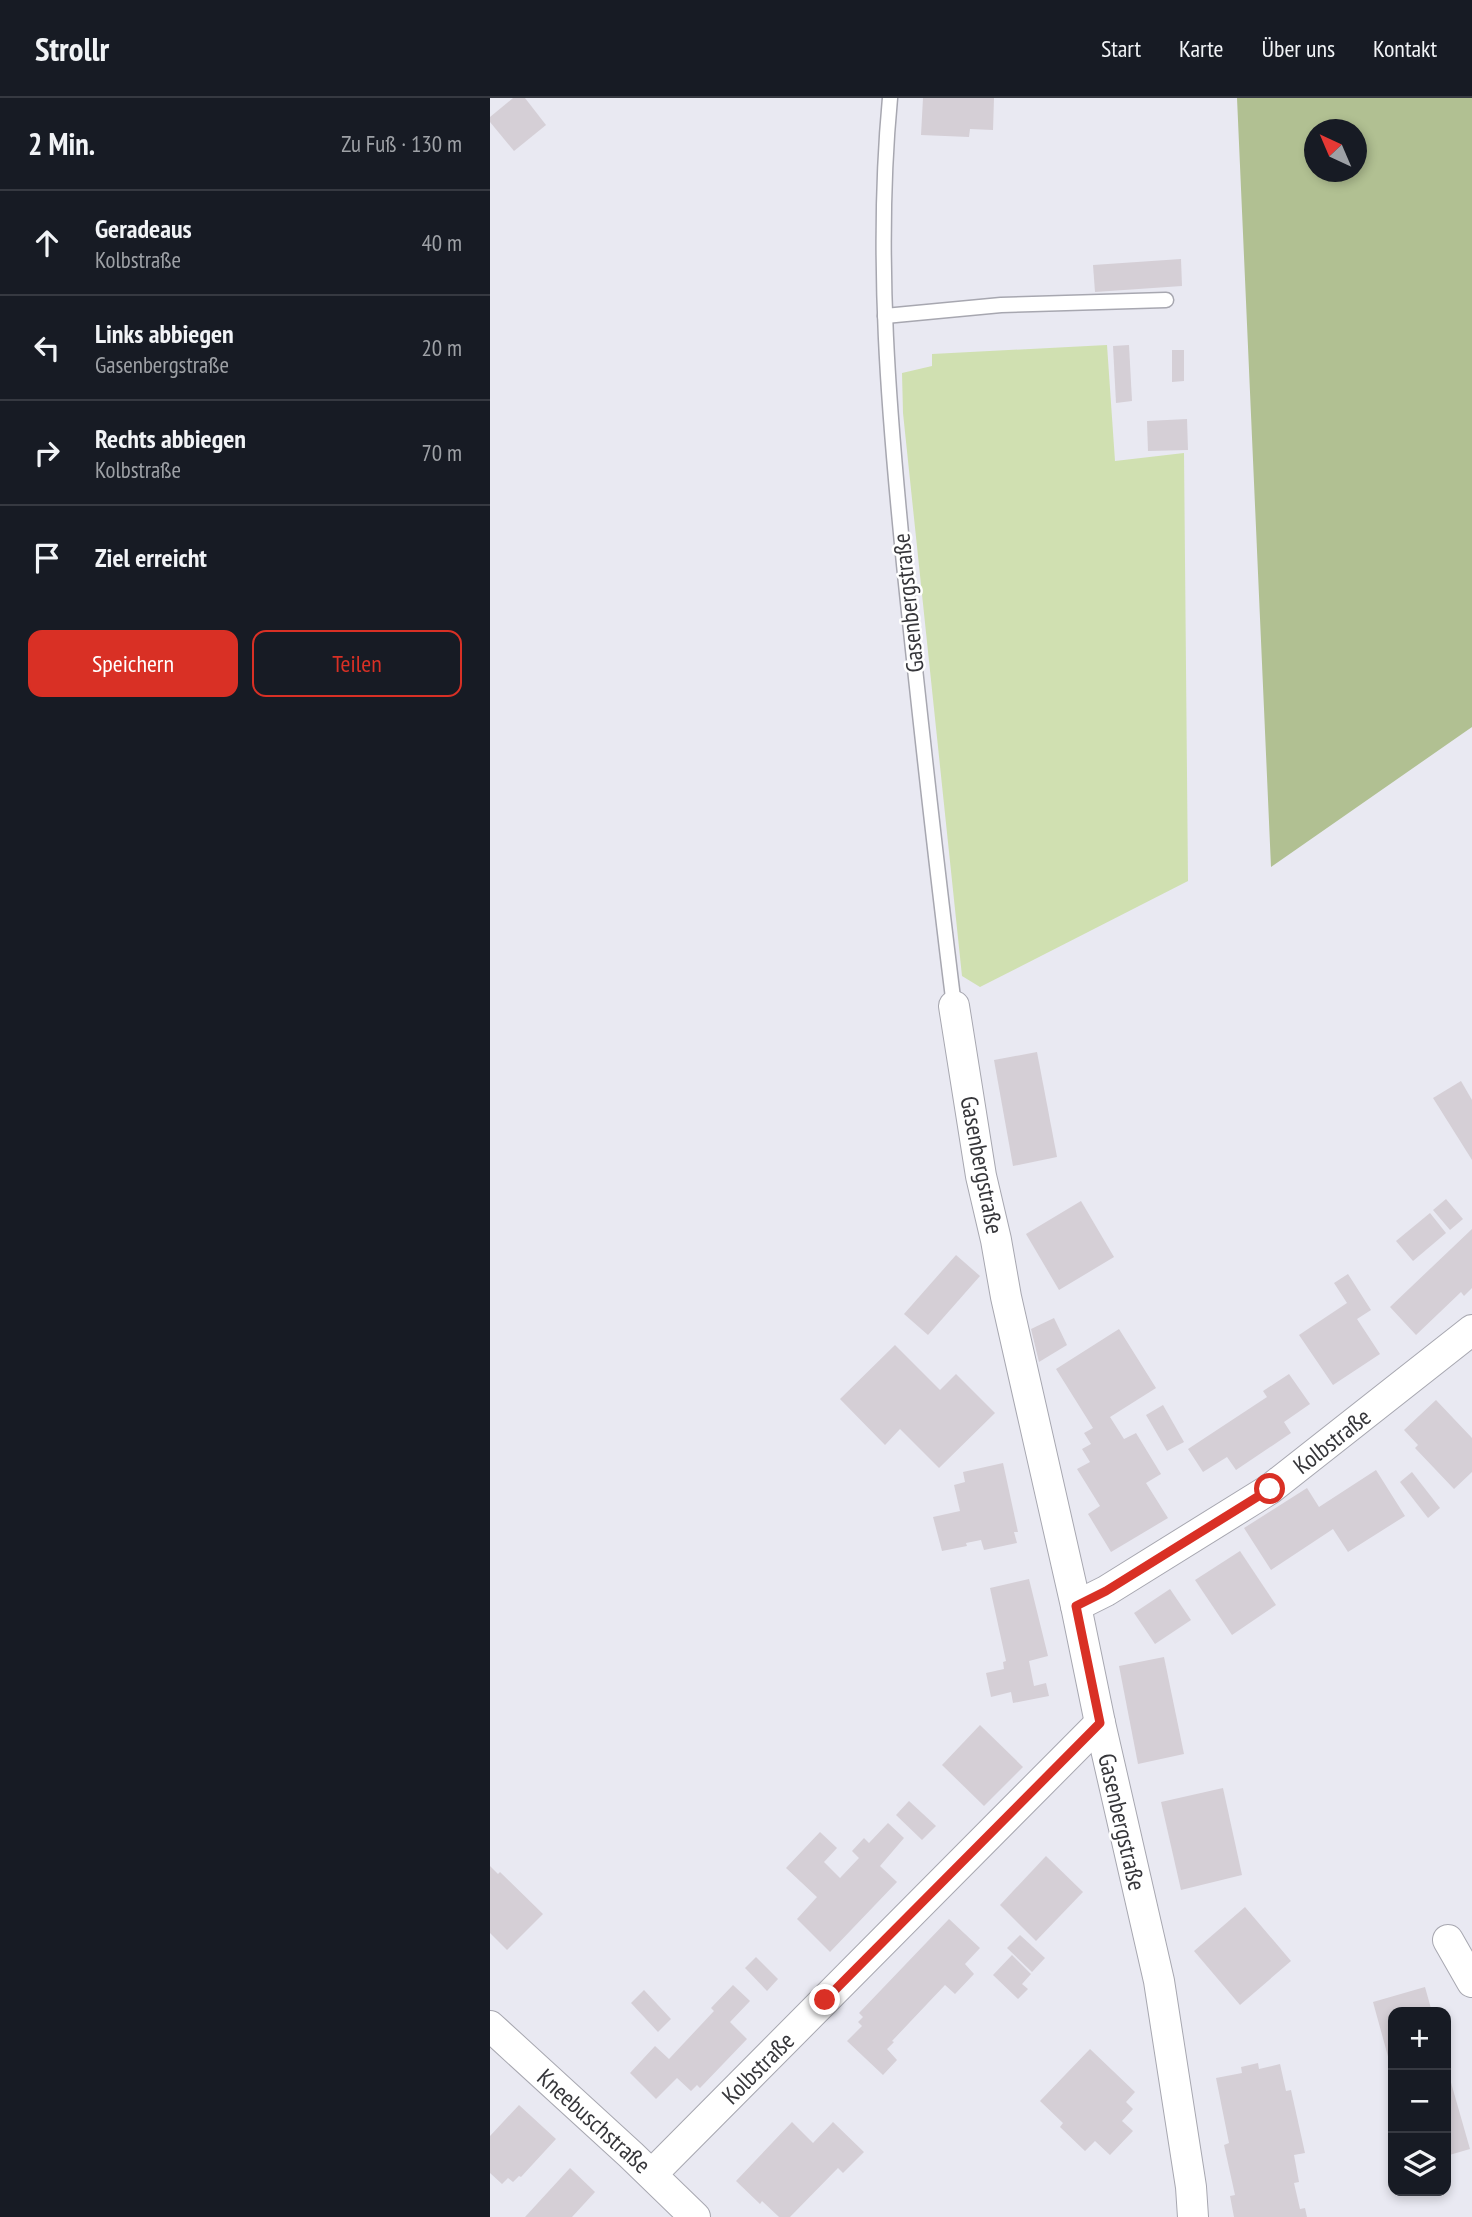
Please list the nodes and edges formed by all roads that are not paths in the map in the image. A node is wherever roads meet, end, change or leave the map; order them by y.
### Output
1 (890, 98) edge
2 (1166, 300) dead end
3 (885, 316) junction
4 (954, 1006) joint
5 (1472, 1330) edge
6 (1076, 1606) junction
7 (1100, 1723) junction
8 (1448, 1940) dead end
9 (1472, 1982) edge
10 (490, 2026) edge
11 (652, 2174) junction
12 (695, 2217) edge
13 (1193, 2217) edge

1 - 3 lane, Gasenbergstraße
2 - 3 lane
3 - 4 lane, Gasenbergstraße
4 - 6 street, Gasenbergstraße
5 - 6 street, Kolbstraße
6 - 7 street, Gasenbergstraße
7 - 11 street, Kolbstraße
7 - 13 street, Gasenbergstraße
8 - 9 street
10 - 11 street, Kneebuschstraße
11 - 12 street, Kneebuschstraße

